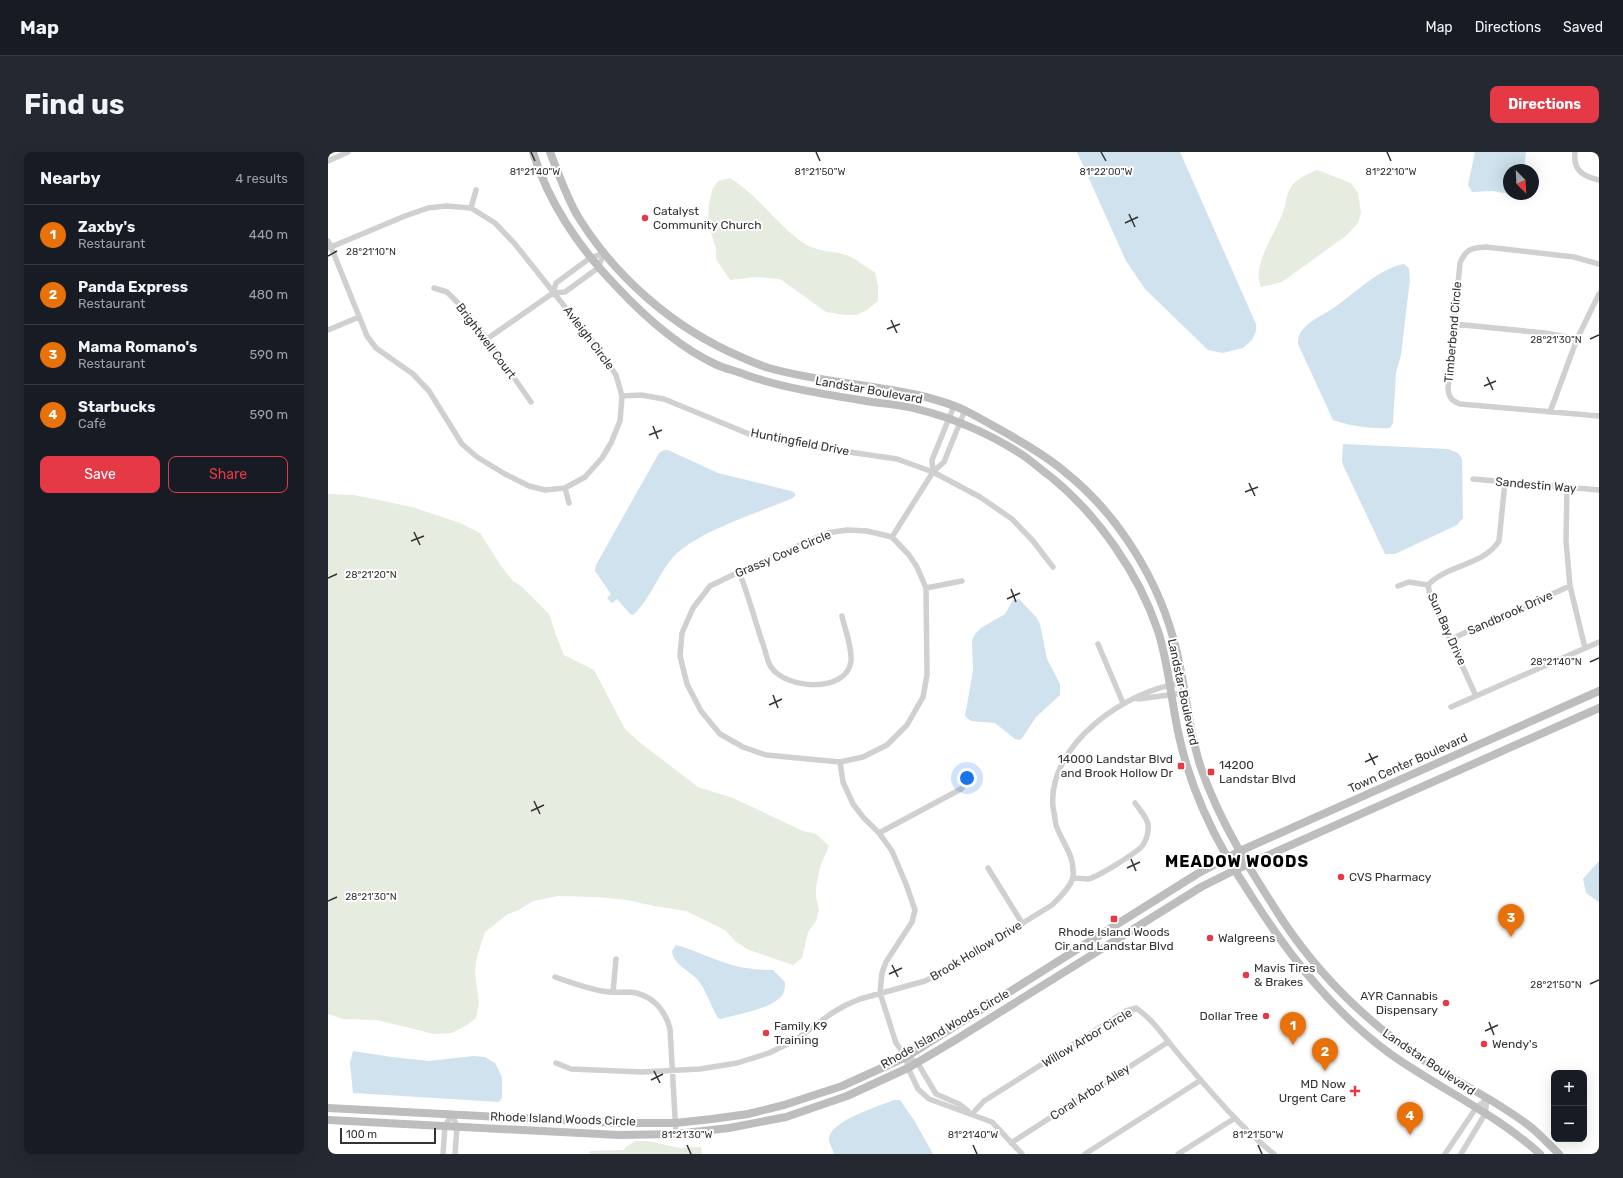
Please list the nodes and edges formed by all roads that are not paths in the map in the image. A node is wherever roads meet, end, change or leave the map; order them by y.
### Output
1 (348, 152) edge
2 (533, 152) edge
3 (550, 152) edge
4 (1575, 152) edge
5 (328, 161) edge
6 (1599, 180) edge
7 (476, 190) dead end
8 (471, 208) junction
9 (328, 241) edge
10 (329, 247) edge
11 (604, 253) junction
12 (590, 258) junction
13 (1599, 264) edge
14 (598, 268) junction
15 (434, 288) dead end
16 (553, 293) junction
17 (1599, 294) edge
18 (359, 317) junction
19 (1454, 324) junction
20 (328, 330) edge
21 (487, 339) junction
22 (1578, 339) junction
23 (622, 396) junction
24 (531, 402) dead end
25 (954, 406) junction
26 (966, 410) junction
27 (1550, 412) junction
28 (1599, 416) edge
29 (949, 420) junction
30 (960, 424) junction
31 (934, 472) junction
32 (1473, 479) dead end
33 (1505, 482) junction
34 (1567, 487) junction
35 (565, 488) junction
36 (1599, 490) edge
37 (569, 504) dead end
38 (892, 537) junction
39 (1053, 566) dead end
40 (739, 572) junction
41 (962, 581) dead end
42 (1428, 585) junction
43 (1398, 586) dead end
44 (1570, 586) junction
45 (926, 588) junction
46 (842, 616) dead end
47 (1451, 639) junction
48 (1599, 642) edge
49 (1098, 644) dead end
50 (1585, 648) junction
51 (1183, 683) junction
52 (1171, 685) junction
53 (1599, 691) edge
54 (1184, 693) junction
55 (1172, 695) junction
56 (1476, 696) junction
57 (1123, 703) junction
58 (1450, 707) dead end
59 (1599, 708) edge
60 (1442, 761) junction
61 (840, 762) junction
62 (1448, 775) junction
63 (970, 779) dead end
64 (1135, 803) dead end
65 (879, 833) junction
66 (1240, 851) junction
67 (1227, 858) junction
68 (1248, 864) junction
69 (988, 868) dead end
70 (1235, 870) junction
71 (1073, 878) junction
72 (1022, 923) junction
73 (616, 959) dead end
74 (554, 977) dead end
75 (613, 992) junction
76 (880, 993) junction
77 (1168, 1042) junction
78 (906, 1057) junction
79 (917, 1062) junction
80 (556, 1063) dead end
81 (908, 1068) junction
82 (673, 1071) junction
83 (1201, 1080) junction
84 (1487, 1099) junction
85 (784, 1105) junction
86 (328, 1108) edge
87 (1476, 1108) junction
88 (452, 1114) junction
89 (972, 1114) junction
90 (1486, 1114) junction
91 (786, 1117) junction
92 (1235, 1118) junction
93 (328, 1120) edge
94 (675, 1123) junction
95 (445, 1126) junction
96 (457, 1127) junction
97 (676, 1134) junction
98 (1011, 1143) junction
99 (443, 1154) edge
100 (455, 1154) edge
101 (1022, 1154) edge
102 (1085, 1154) edge
103 (1178, 1154) edge
104 (1272, 1154) edge
105 (1445, 1154) edge
106 (1461, 1154) edge
107 (1540, 1154) edge
108 (1559, 1154) edge

1 - 5 street
2 - 12 main road, Landstar Boulevard
3 - 11 main road, Landstar Boulevard
4 - 6 street
7 - 8 street
8 - 10 street, Avleigh Circle
8 - 16 street, Avleigh Circle
9 - 10 street
10 - 18 street, Avleigh Circle
11 - 12 street
11 - 14 street
11 - 25 main road, Landstar Boulevard
12 - 14 main road, Landstar Boulevard
12 - 16 street
13 - 19 street, Timberbend Circle
14 - 16 street
14 - 29 main road, Landstar Boulevard
15 - 21 street, Brightwell Court
16 - 21 street
16 - 23 street, Avleigh Circle
17 - 22 street
18 - 20 street
18 - 35 street, Avleigh Circle
19 - 22 street
19 - 27 street, Timberbend Circle
21 - 24 street, Brightwell Court
22 - 27 street
23 - 31 street, Huntingfield Drive
23 - 35 street, Avleigh Circle
25 - 26 main road, Landstar Boulevard
25 - 29 street
26 - 30 street
26 - 51 main road, Landstar Boulevard
27 - 28 street, Timberbend Circle
29 - 30 main road, Landstar Boulevard
29 - 31 street
30 - 31 street
30 - 52 main road, Landstar Boulevard
31 - 38 street
31 - 39 street, Huntingfield Drive
32 - 33 street, Sandestin Way
33 - 34 street, Sandestin Way
33 - 42 street, Sun Bay Drive
34 - 36 street, Sandestin Way
34 - 44 street
35 - 37 street
38 - 40 street, Grassy Cove Circle
38 - 45 street, Grassy Cove Circle
40 - 46 street
40 - 61 street, Grassy Cove Circle
41 - 45 street
42 - 43 street
42 - 47 street, Sun Bay Drive
44 - 47 street, Sandbrook Drive
44 - 50 street
45 - 61 street, Grassy Cove Circle
47 - 56 street, Sun Bay Drive
48 - 50 street
49 - 57 street
50 - 56 street
51 - 52 street
51 - 54 main road, Landstar Boulevard
52 - 55 main road, Landstar Boulevard
52 - 57 street
53 - 60 main road, Town Center Boulevard
54 - 55 street
54 - 66 main road, Landstar Boulevard
55 - 57 street
55 - 67 main road, Landstar Boulevard
56 - 58 street
57 - 71 street
59 - 62 main road
60 - 62 main road
60 - 66 main road, Town Center Boulevard
61 - 65 street
62 - 68 main road
63 - 65 street
64 - 71 street
65 - 76 street
66 - 67 main road, Town Center Boulevard
66 - 68 main road, Landstar Boulevard
67 - 70 main road, Landstar Boulevard
67 - 78 main road, Rhode Island Woods Circle
68 - 70 main road
68 - 84 main road, Landstar Boulevard
69 - 72 street
70 - 79 main road, Rhode Island Woods Circle
70 - 87 main road, Landstar Boulevard
71 - 72 street, Brook Hollow Drive
72 - 76 street, Brook Hollow Drive
73 - 75 street
74 - 75 street
75 - 82 street
76 - 78 street
76 - 82 street, Brook Hollow Drive
77 - 83 street, Willow Arbor Circle
77 - 89 street, Willow Arbor Circle
77 - 98 street, Coral Arbor Alley
78 - 79 street
78 - 81 street
78 - 85 main road, Rhode Island Woods Circle
79 - 81 main road, Rhode Island Woods Circle
79 - 89 street
80 - 82 street, Brook Hollow Drive
81 - 89 street
81 - 91 main road, Rhode Island Woods Circle
82 - 94 street
83 - 92 street, Willow Arbor Circle
83 - 102 street
84 - 87 street
84 - 90 street
84 - 108 main road, Landstar Boulevard
85 - 91 street
85 - 94 main road, Rhode Island Woods Circle
86 - 88 main road, Rhode Island Woods Circle
87 - 90 main road, Landstar Boulevard
87 - 105 street
88 - 94 main road, Rhode Island Woods Circle
88 - 95 street
88 - 96 street
89 - 98 street
90 - 106 street
90 - 107 main road, Landstar Boulevard
91 - 97 main road, Rhode Island Woods Circle
92 - 103 street
92 - 104 street, Willow Arbor Circle
93 - 95 main road, Rhode Island Woods Circle
94 - 97 street
95 - 96 main road, Rhode Island Woods Circle
95 - 99 street
96 - 97 main road, Rhode Island Woods Circle
96 - 100 street
98 - 101 street

